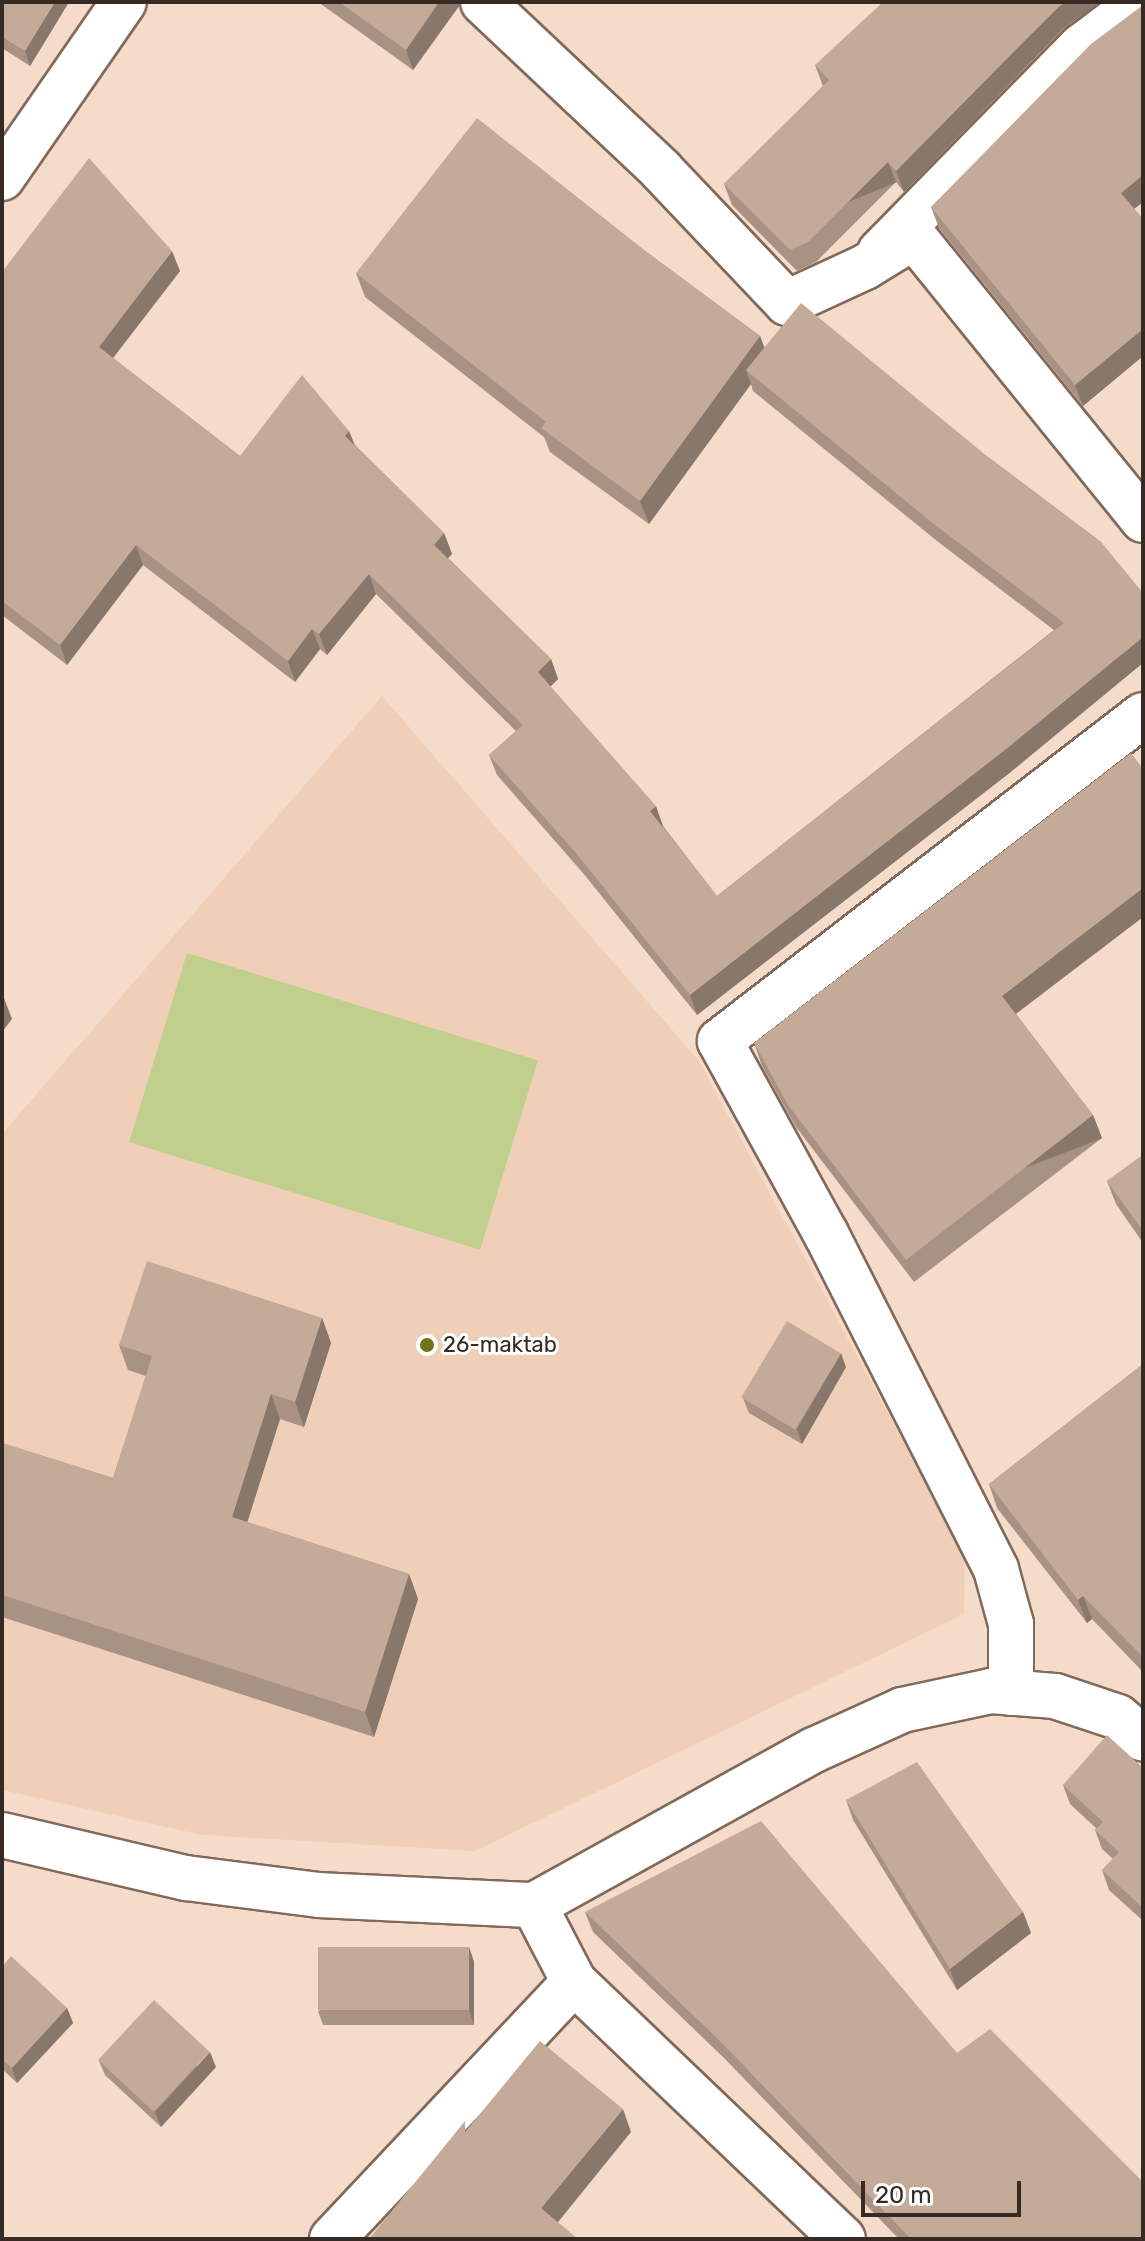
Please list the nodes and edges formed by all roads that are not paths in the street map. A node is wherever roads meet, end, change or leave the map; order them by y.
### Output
1 (124, 2) edge
2 (483, 2) edge
3 (1140, 2) edge
4 (2, 178) edge
5 (865, 267) junction
6 (1143, 520) edge
7 (1143, 715) edge
8 (1011, 1693) junction
9 (1143, 1739) edge
10 (2, 1835) edge
11 (534, 1905) junction
12 (574, 1982) junction
13 (332, 2239) edge
14 (843, 2239) edge

1 - 4 street
2 - 5 street
3 - 5 street
5 - 6 street
7 - 8 street
8 - 9 street
8 - 11 street
10 - 11 street
11 - 12 street
12 - 13 street
12 - 14 street

